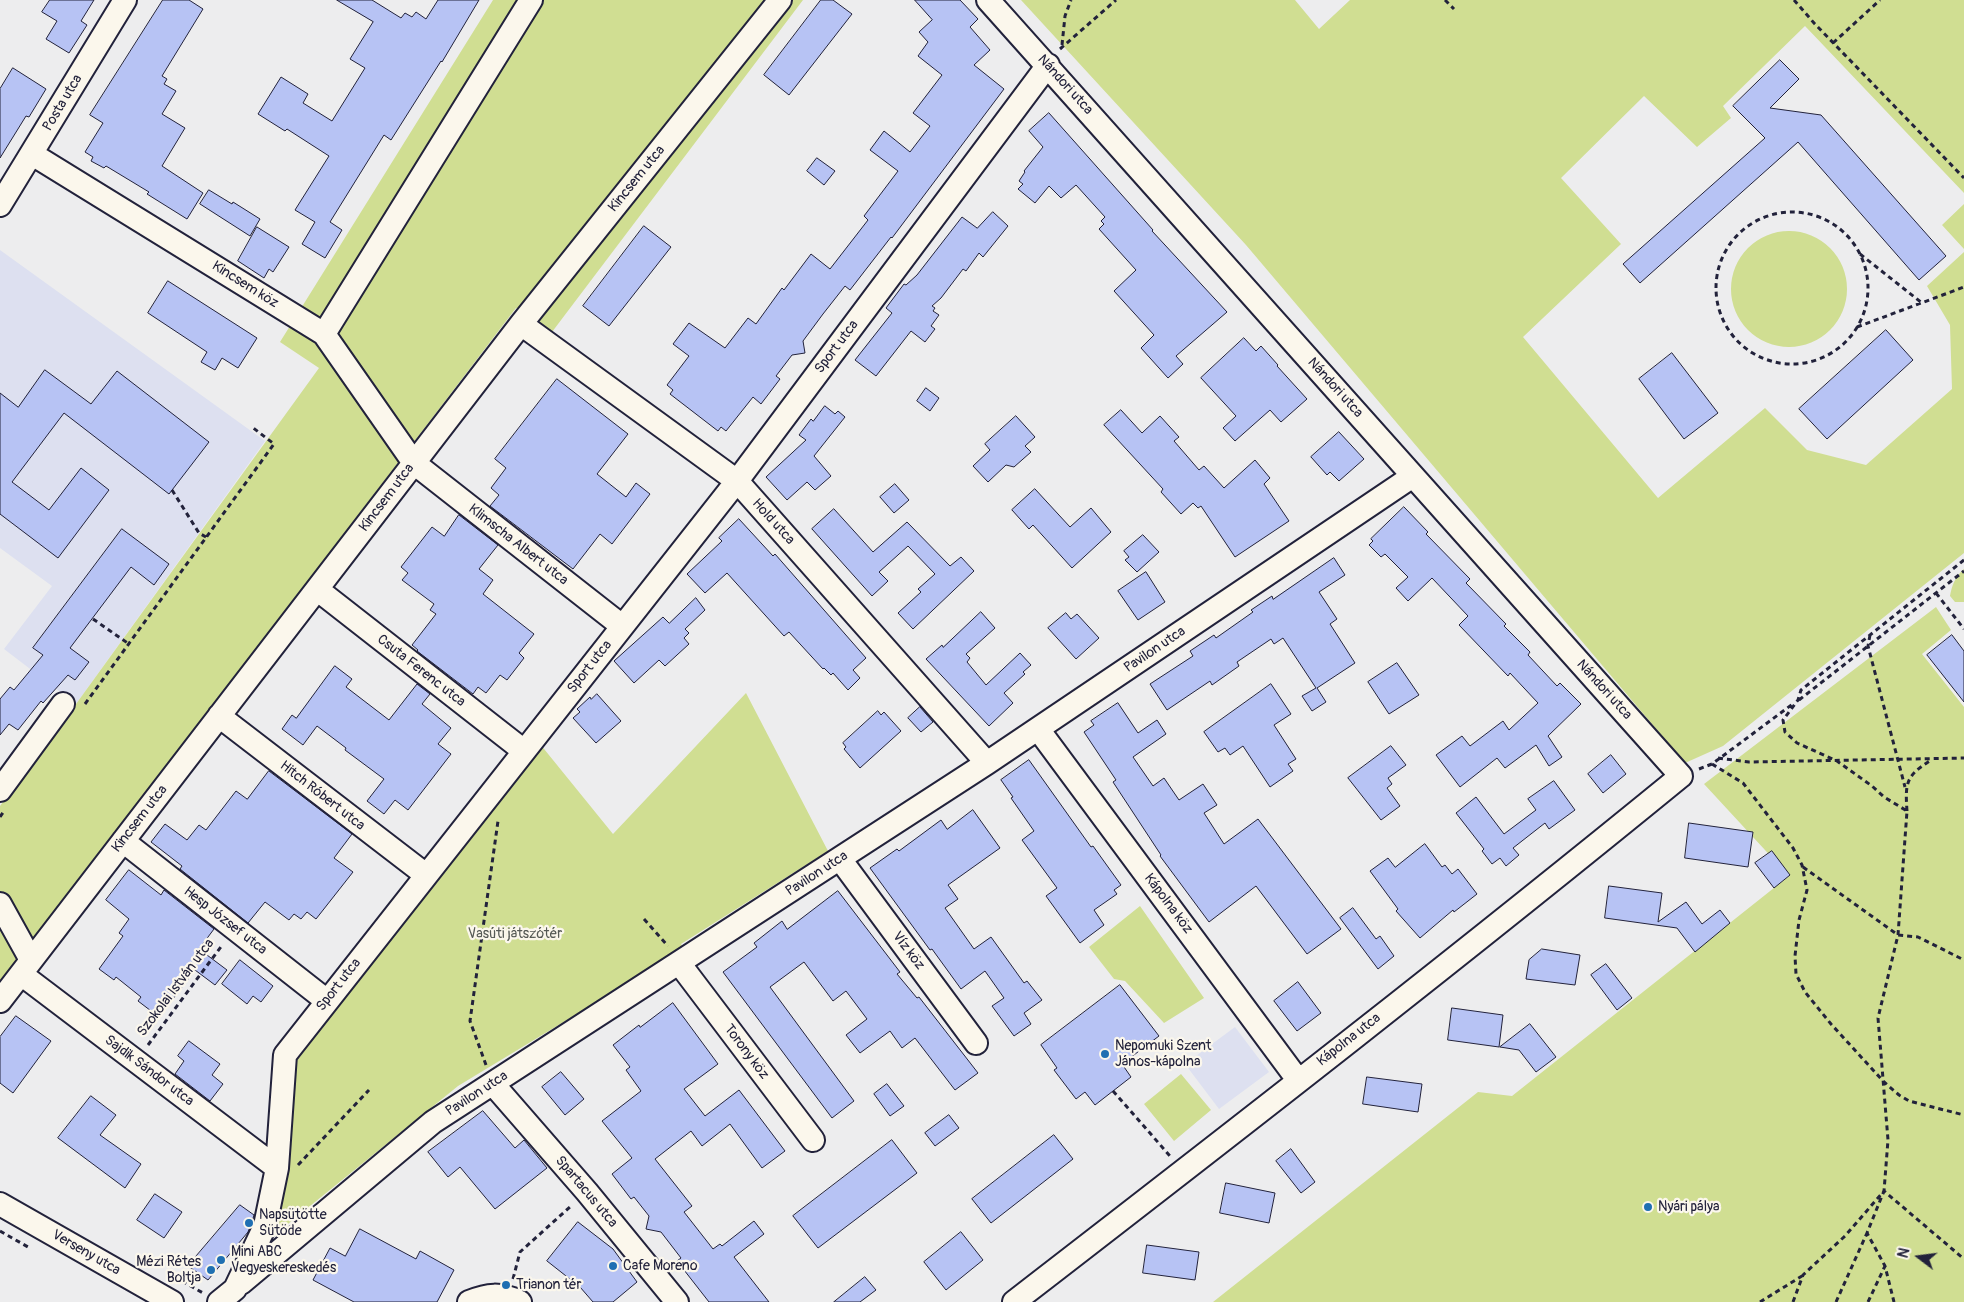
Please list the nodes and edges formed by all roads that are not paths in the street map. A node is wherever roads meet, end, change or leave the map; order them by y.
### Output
1 (125, 0) edge
2 (531, 0) edge
3 (780, 0) edge
4 (988, 0) edge
5 (1048, 65) junction
6 (32, 154) junction
7 (0, 205) edge
8 (521, 324) junction
9 (324, 334) junction
10 (414, 463) junction
11 (1413, 476) junction
12 (737, 481) junction
13 (318, 590) junction
14 (622, 626) junction
15 (63, 704) dead end
16 (219, 716) junction
17 (1038, 729) junction
18 (524, 752) junction
19 (987, 763) junction
20 (1680, 776) joint
21 (0, 790) edge
22 (123, 841) junction
23 (840, 859) junction
24 (426, 875) junction
25 (0, 904) edge
26 (679, 964) junction
27 (26, 967) junction
28 (327, 1000) junction
29 (0, 1001) edge
30 (976, 1043) dead end
31 (1298, 1080) junction
32 (494, 1084) junction
33 (813, 1140) dead end
34 (288, 1167) junction
35 (0, 1204) edge
36 (227, 1295) edge
37 (513, 1299) edge
38 (172, 1302) edge
39 (469, 1302) edge
40 (677, 1302) edge
41 (1014, 1302) edge

1 - 6 street, Posta utca
2 - 9 street
3 - 8 street, Kincsem utca
4 - 5 street, Nándori utca
5 - 11 street, Nándori utca
5 - 12 street, Sport utca
6 - 7 street, Posta utca
6 - 9 street, Kincsem köz
8 - 10 street, Kincsem utca
8 - 12 street, Hold utca
9 - 10 street, Kincsem köz
10 - 13 street, Kincsem utca
10 - 14 street, Klimscha Albert utca
11 - 17 street, Pavilon utca
11 - 20 street, Nándori utca
12 - 14 street, Sport utca
12 - 19 street, Hold utca
13 - 16 street, Kincsem utca
13 - 18 street, Csuta Ferenc utca
14 - 18 street, Sport utca
15 - 21 street
16 - 22 street, Kincsem utca
16 - 24 street, Hitch Róbert utca
17 - 19 street, Pavilon utca
17 - 31 street, Kápolna köz
18 - 24 street, Sport utca
19 - 23 street, Pavilon utca
20 - 31 street, Kápolna utca
22 - 27 street, Kincsem utca
22 - 28 street, Hesp József utca
23 - 26 street, Pavilon utca
23 - 30 street, Víz köz
24 - 28 street, Sport utca
25 - 27 street
26 - 32 street, Pavilon utca
26 - 33 street, Torony köz
27 - 29 street, Kincsem utca
27 - 34 street, Sajdik Sándor utca
28 - 34 street, Sport utca
31 - 41 street, Kápolna utca
32 - 36 street, Pavilon utca
32 - 40 street, Spartacus utca
34 - 36 street, Sport utca
35 - 38 street, Verseny utca
37 - 39 street

